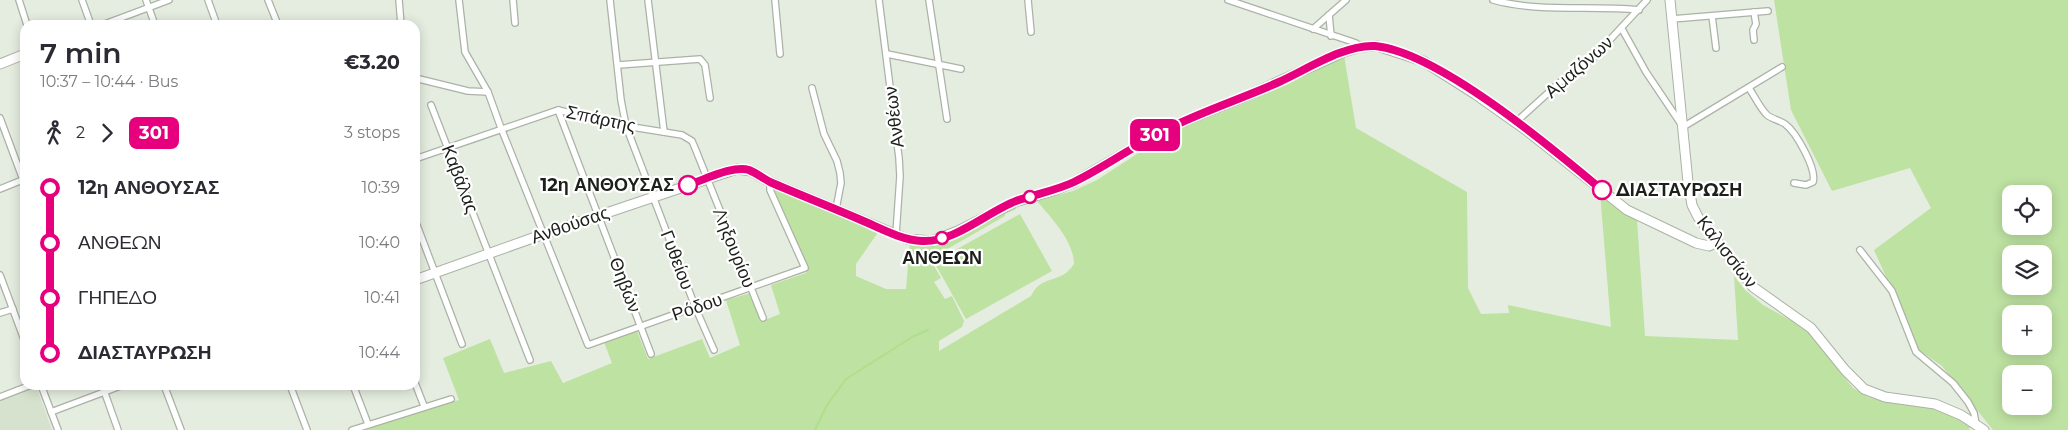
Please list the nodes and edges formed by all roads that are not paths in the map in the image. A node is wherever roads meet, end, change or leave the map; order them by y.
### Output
1 (19, 0) edge
2 (82, 0) edge
3 (146, 0) edge
4 (169, 0) edge
5 (208, 0) edge
6 (268, 0) edge
7 (399, 0) edge
8 (459, 0) edge
9 (512, 0) edge
10 (610, 0) edge
11 (648, 0) edge
12 (775, 0) edge
13 (879, 0) edge
14 (929, 0) edge
15 (1028, 0) edge
16 (1228, 0) edge
17 (1346, 0) edge
18 (1493, 0) edge
19 (1648, 0) edge
20 (1670, 0) edge
21 (149, 7) junction
22 (1639, 10) junction
23 (1768, 11) dead end
24 (1754, 12) junction
25 (1329, 15) junction
26 (1712, 16) junction
27 (1672, 19) junction
28 (25, 20) edge
29 (89, 20) edge
30 (115, 20) edge
31 (154, 20) edge
32 (215, 20) edge
33 (276, 20) edge
34 (401, 20) edge
35 (515, 22) dead end
36 (1313, 28) junction
37 (1622, 29) junction
38 (1032, 32) dead end
39 (1331, 36) junction
40 (1754, 40) dead end
41 (1360, 47) junction
42 (1716, 48) dead end
43 (780, 54) dead end
44 (887, 54) junction
45 (20, 56) edge
46 (656, 63) junction
47 (938, 63) junction
48 (0, 64) edge
49 (618, 65) junction
50 (1782, 67) dead end
51 (961, 68) dead end
52 (420, 79) edge
53 (812, 88) dead end
54 (1749, 88) junction
55 (488, 92) junction
56 (710, 98) dead end
57 (431, 105) dead end
58 (558, 110) junction
59 (0, 118) edge
60 (947, 119) dead end
61 (1516, 122) junction
62 (626, 126) junction
63 (1683, 127) junction
64 (501, 128) junction
65 (664, 132) junction
66 (447, 147) junction
67 (420, 157) edge
68 (20, 170) edge
69 (706, 179) junction
70 (20, 182) edge
71 (770, 182) junction
72 (1794, 183) dead end
73 (0, 189) edge
74 (653, 197) junction
75 (836, 209) junction
76 (598, 216) junction
77 (420, 233) edge
78 (544, 234) junction
79 (896, 234) junction
80 (1717, 242) junction
81 (1860, 250) dead end
82 (488, 253) junction
83 (435, 272) junction
84 (0, 275) edge
85 (420, 278) edge
86 (751, 289) junction
87 (13, 309) junction
88 (696, 309) junction
89 (0, 313) edge
90 (763, 318) dead end
91 (640, 326) junction
92 (20, 328) edge
93 (462, 344) dead end
94 (714, 350) dead end
95 (651, 354) dead end
96 (530, 360) dead end
97 (20, 389) edge
98 (43, 390) edge
99 (109, 390) edge
100 (166, 390) edge
101 (292, 390) edge
102 (355, 390) edge
103 (418, 390) edge
104 (104, 392) junction
105 (0, 397) edge
106 (451, 399) dead end
107 (424, 406) junction
108 (51, 412) junction
109 (368, 424) junction
110 (1976, 424) junction
111 (58, 430) edge
112 (118, 430) edge
113 (181, 430) edge
114 (307, 430) edge
115 (352, 430) edge
116 (1984, 430) edge

1 - 28 street
2 - 29 street
3 - 21 street
4 - 21 street
5 - 32 street
6 - 33 street
7 - 34 street
8 - 55 street
9 - 35 street
10 - 49 street, Γυθείου
11 - 46 street
12 - 43 street
13 - 44 street, Ανθέων
14 - 47 street
15 - 38 street
16 - 36 street
17 - 25 street
18 - 22 street
19 - 22 street, Αμαζόνων
20 - 27 street, Καλισσίων
21 - 30 street
21 - 31 street
22 - 37 street, Αμαζόνων
23 - 24 street
24 - 26 street
24 - 40 street
25 - 36 street
25 - 39 street
26 - 27 street
26 - 42 street
27 - 63 street, Καλισσίων
36 - 39 street
37 - 61 street, Αμαζόνων
37 - 63 street
39 - 41 street
41 - 61 street, Ανθούσας
41 - 79 street, Ανθούσας
44 - 47 street
44 - 79 street, Ανθέων
45 - 48 street
46 - 49 street
46 - 56 street
46 - 65 street
47 - 51 street
47 - 60 street
49 - 62 street, Γυθείου
50 - 54 street
52 - 55 street
53 - 75 street
54 - 63 street
54 - 72 street
55 - 64 street
57 - 66 street, Καβάλας
58 - 62 street, Σπάρτης
58 - 64 street, Σπάρτης
58 - 76 street, Θηβών
59 - 68 street
61 - 80 street, Ανθούσας
62 - 65 street, Σπάρτης
62 - 74 street, Γυθείου
63 - 80 street, Καλισσίων
64 - 66 street, Σπάρτης
64 - 78 street
65 - 69 street, Σπάρτης
66 - 67 street, Σπάρτης
66 - 82 street, Καβάλας
69 - 71 street, Ανθούσας
69 - 74 street, Ανθούσας
69 - 86 street, Ληξουρίου
70 - 73 street
71 - 75 street, Ανθούσας
71 - 86 street, Ρόδου
74 - 76 street, Ανθούσας
74 - 88 street, Γυθείου
75 - 79 street, Ανθούσας
76 - 78 street, Ανθούσας
76 - 91 street, Θηβών
77 - 83 street
78 - 82 street, Ανθούσας
78 - 91 street, Ρόδου
80 - 110 street, Καλισσίων
81 - 110 street
82 - 83 street, Ανθούσας
82 - 96 street, Καβάλας
83 - 85 street, Ανθούσας
83 - 93 street
84 - 87 street
86 - 88 street, Ρόδου
86 - 90 street, Ληξουρίου
87 - 89 street
87 - 92 street
88 - 91 street, Ρόδου
88 - 94 street, Γυθείου
91 - 95 street, Θηβών
97 - 105 street
98 - 108 street
99 - 104 street
100 - 113 street
101 - 114 street
102 - 109 street
103 - 107 street
104 - 108 street
104 - 112 street
106 - 107 street
107 - 109 street
108 - 111 street
109 - 115 street
110 - 116 street, Καλισσίων

